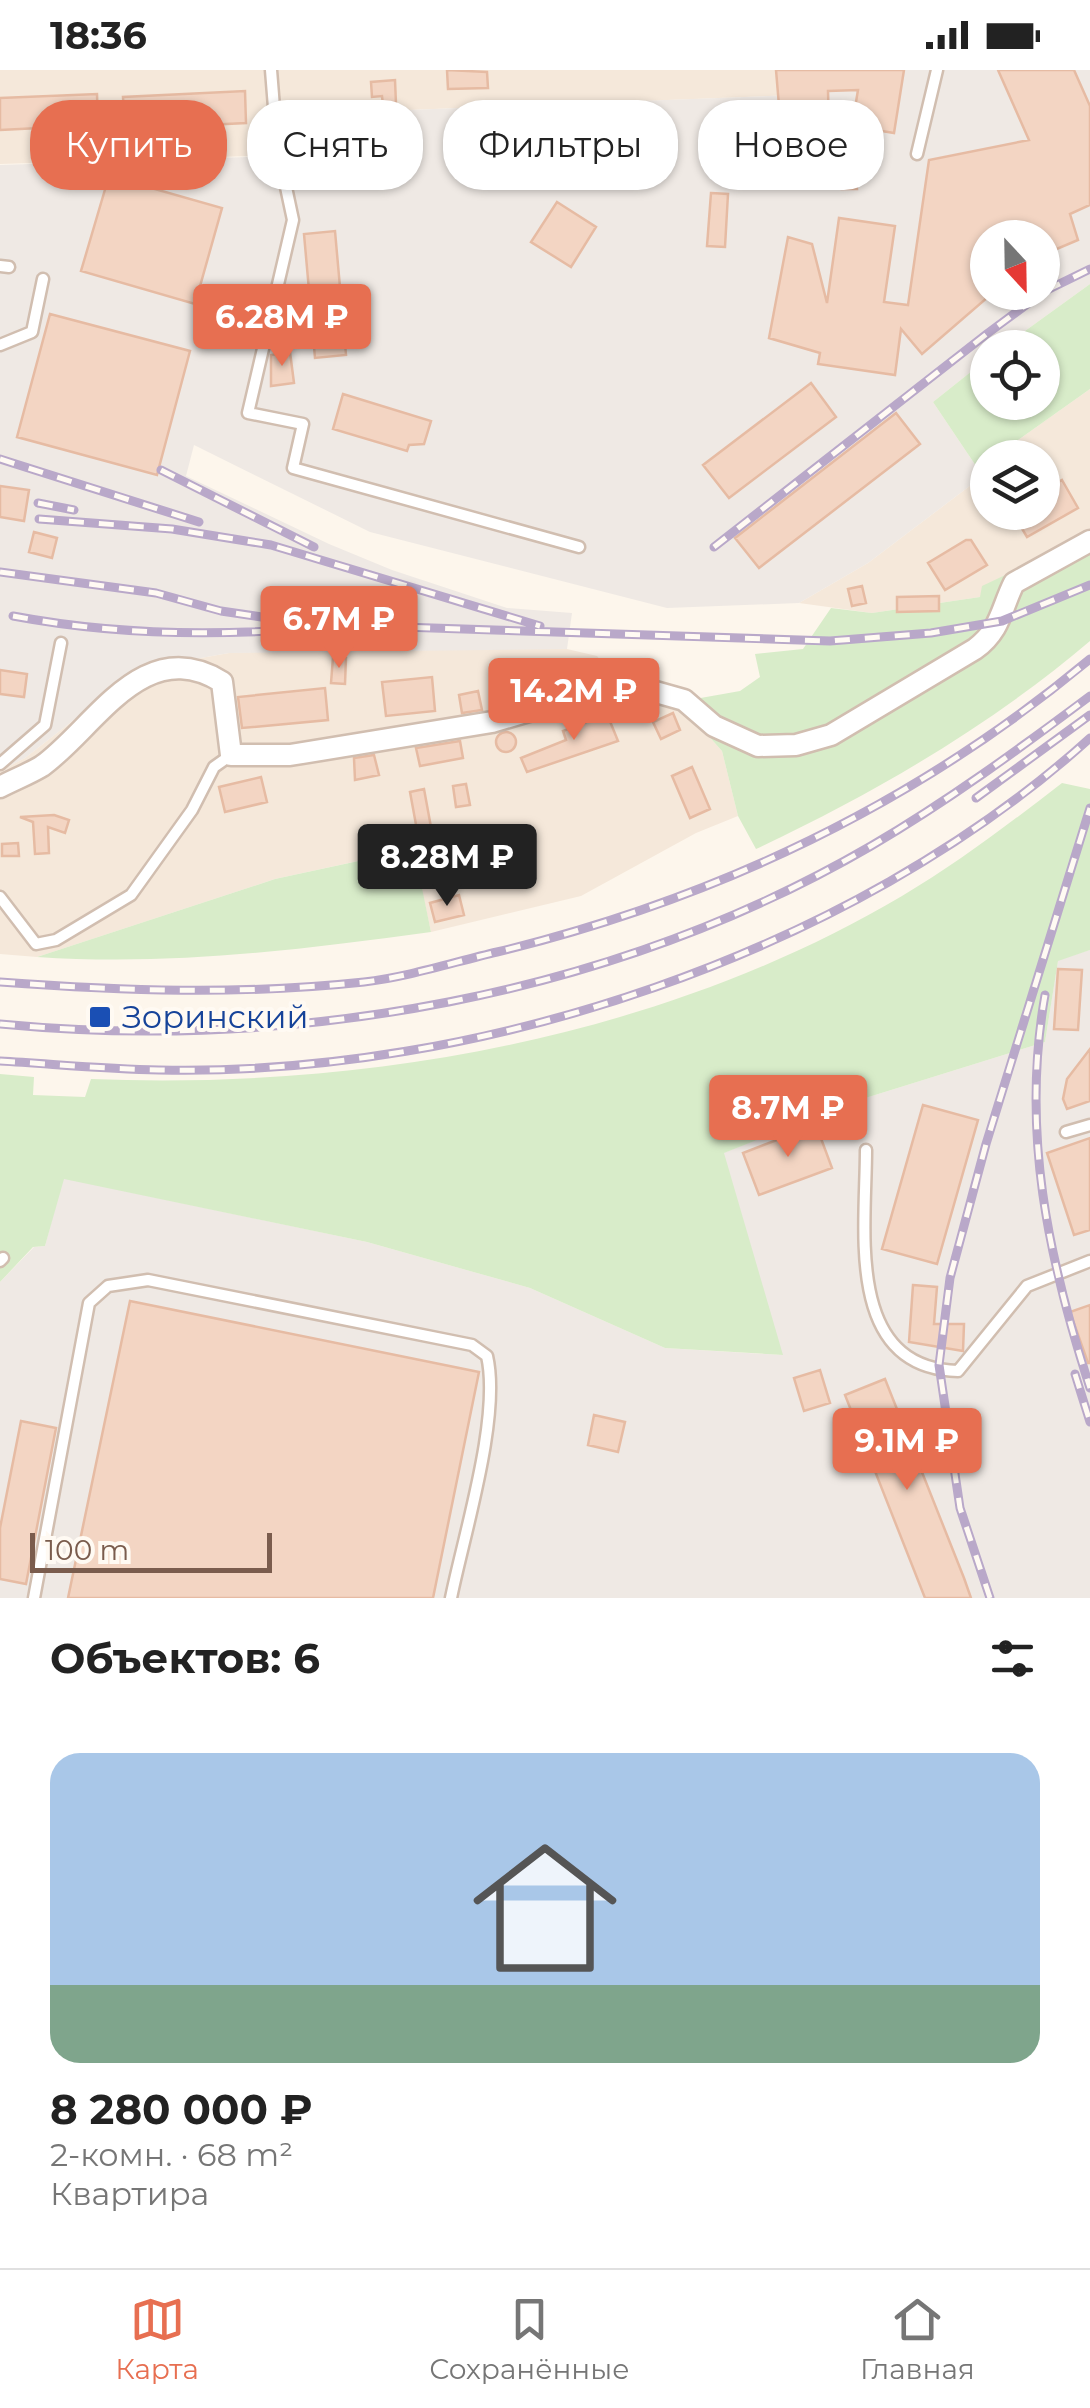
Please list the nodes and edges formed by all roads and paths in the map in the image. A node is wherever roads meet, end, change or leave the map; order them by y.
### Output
1 (271, 70) edge
2 (937, 70) edge
3 (917, 154) dead end
4 (43, 279) dead end
5 (0, 345) edge
6 (1090, 542) edge
7 (579, 546) dead end
8 (61, 643) dead end
9 (231, 755) junction
10 (0, 764) edge
11 (0, 787) edge
12 (0, 897) edge
13 (1090, 1124) edge
14 (1066, 1132) dead end
15 (866, 1150) dead end
16 (1090, 1261) edge
17 (34, 1598) edge
18 (451, 1598) edge

1 - 7 lane
2 - 3 lane
4 - 5 lane
6 - 9 street
8 - 10 lane
9 - 11 street
9 - 12 lane
13 - 14 lane
15 - 16 lane
17 - 18 lane

